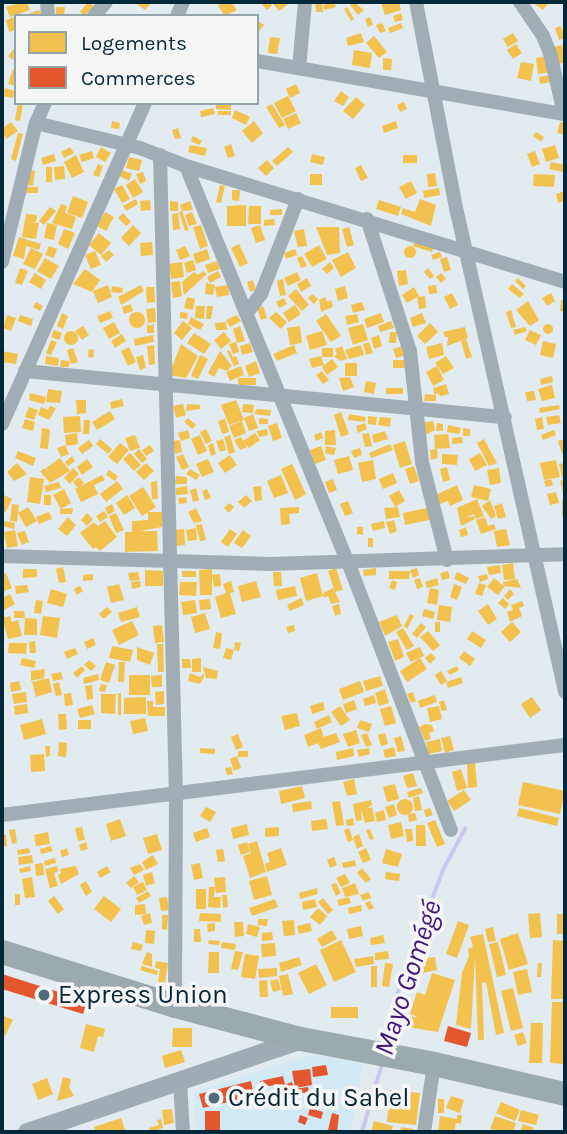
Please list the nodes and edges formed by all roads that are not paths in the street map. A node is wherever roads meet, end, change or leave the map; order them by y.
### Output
1 (305, 2) edge
2 (416, 2) edge
3 (520, 2) edge
4 (259, 61) edge
5 (299, 68) junction
6 (434, 91) junction
7 (44, 105) edge
8 (144, 105) edge
9 (564, 113) edge
10 (36, 123) junction
11 (126, 144) junction
12 (160, 155) junction
13 (186, 166) junction
14 (298, 199) junction
15 (367, 219) junction
16 (468, 253) junction
17 (2, 262) edge
18 (565, 282) edge
19 (247, 313) junction
20 (25, 371) junction
21 (165, 384) junction
22 (279, 395) junction
23 (414, 409) junction
24 (505, 416) junction
25 (2, 424) edge
26 (534, 554) junction
27 (565, 554) edge
28 (2, 556) edge
29 (447, 560) junction
30 (348, 562) junction
31 (170, 563) junction
32 (565, 692) edge
33 (565, 746) edge
34 (422, 762) junction
35 (176, 794) junction
36 (2, 815) edge
37 (451, 830) dead end
38 (2, 952) edge
39 (175, 1006) junction
40 (301, 1039) junction
41 (434, 1064) junction
42 (180, 1082) junction
43 (565, 1094) edge
44 (27, 1132) edge
45 (183, 1132) edge
46 (424, 1132) edge

1 - 5 street
2 - 6 street
3 - 9 street
4 - 5 street
5 - 6 street
6 - 9 street
6 - 16 street
7 - 10 street
8 - 11 street
10 - 11 street
10 - 17 street
11 - 12 street
11 - 20 street
12 - 13 street
12 - 21 street
13 - 14 street
13 - 19 street
14 - 15 street
14 - 19 street
15 - 16 street
15 - 23 street
16 - 18 street
16 - 24 street
19 - 22 street
20 - 21 street
20 - 25 street
21 - 22 street
21 - 31 street
22 - 23 street
22 - 30 street
23 - 24 street
23 - 29 street
24 - 26 street
26 - 27 street
26 - 29 street
26 - 32 street
28 - 31 street
29 - 30 street
30 - 31 street
30 - 34 street
31 - 35 street
33 - 34 street
34 - 35 street
34 - 37 street
35 - 36 street
35 - 39 street
38 - 39 highway
39 - 40 highway
40 - 41 highway
40 - 42 street
41 - 43 highway
41 - 46 street
42 - 44 street
42 - 45 street

